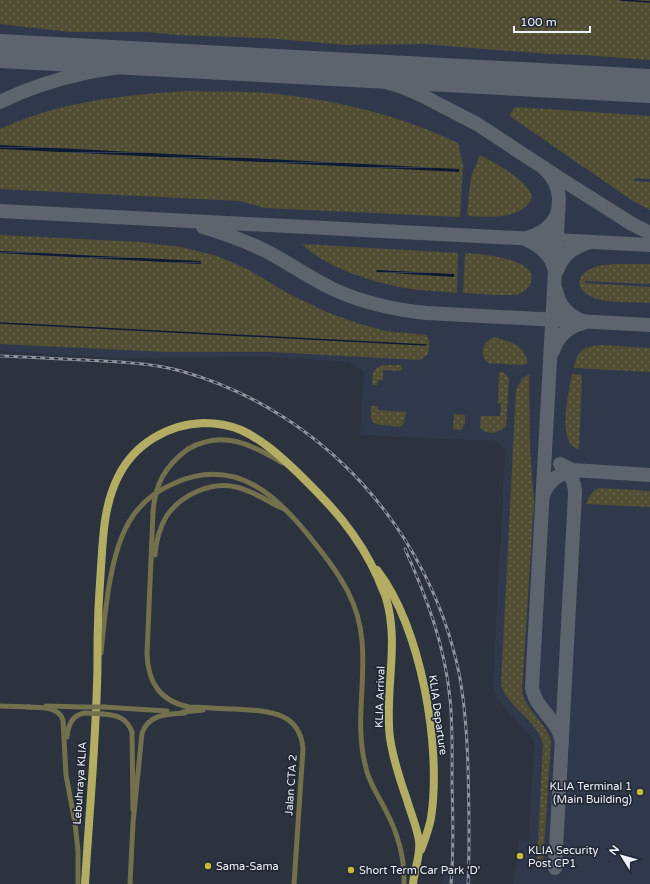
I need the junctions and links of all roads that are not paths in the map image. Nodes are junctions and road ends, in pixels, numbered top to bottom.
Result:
1 (293, 469) junction
2 (287, 510) junction
3 (369, 559) junction
4 (151, 579) junction
5 (97, 684) junction
6 (0, 706) edge
7 (28, 707) junction
8 (214, 708) junction
9 (185, 712) junction
10 (65, 750) junction
11 (133, 823) junction
12 (78, 884) edge
13 (85, 884) edge
14 (130, 884) edge
15 (294, 884) edge
16 (404, 884) edge
17 (413, 884) edge
18 (416, 884) edge

1 - 3 main road, Lebuhraya KLIA
1 - 4 street, bridge
1 - 5 main road, Lebuhraya KLIA
2 - 4 street
2 - 5 street
2 - 16 street
3 - 17 main road, KLIA Arrival
3 - 18 main road, KLIA Departure
4 - 8 street
5 - 13 main road, Lebuhraya KLIA
6 - 7 street
7 - 9 street, bridge
7 - 10 street
8 - 9 street
8 - 15 street, Jalan CTA 2
9 - 11 street
10 - 11 street, bridge
10 - 12 street
11 - 14 street

